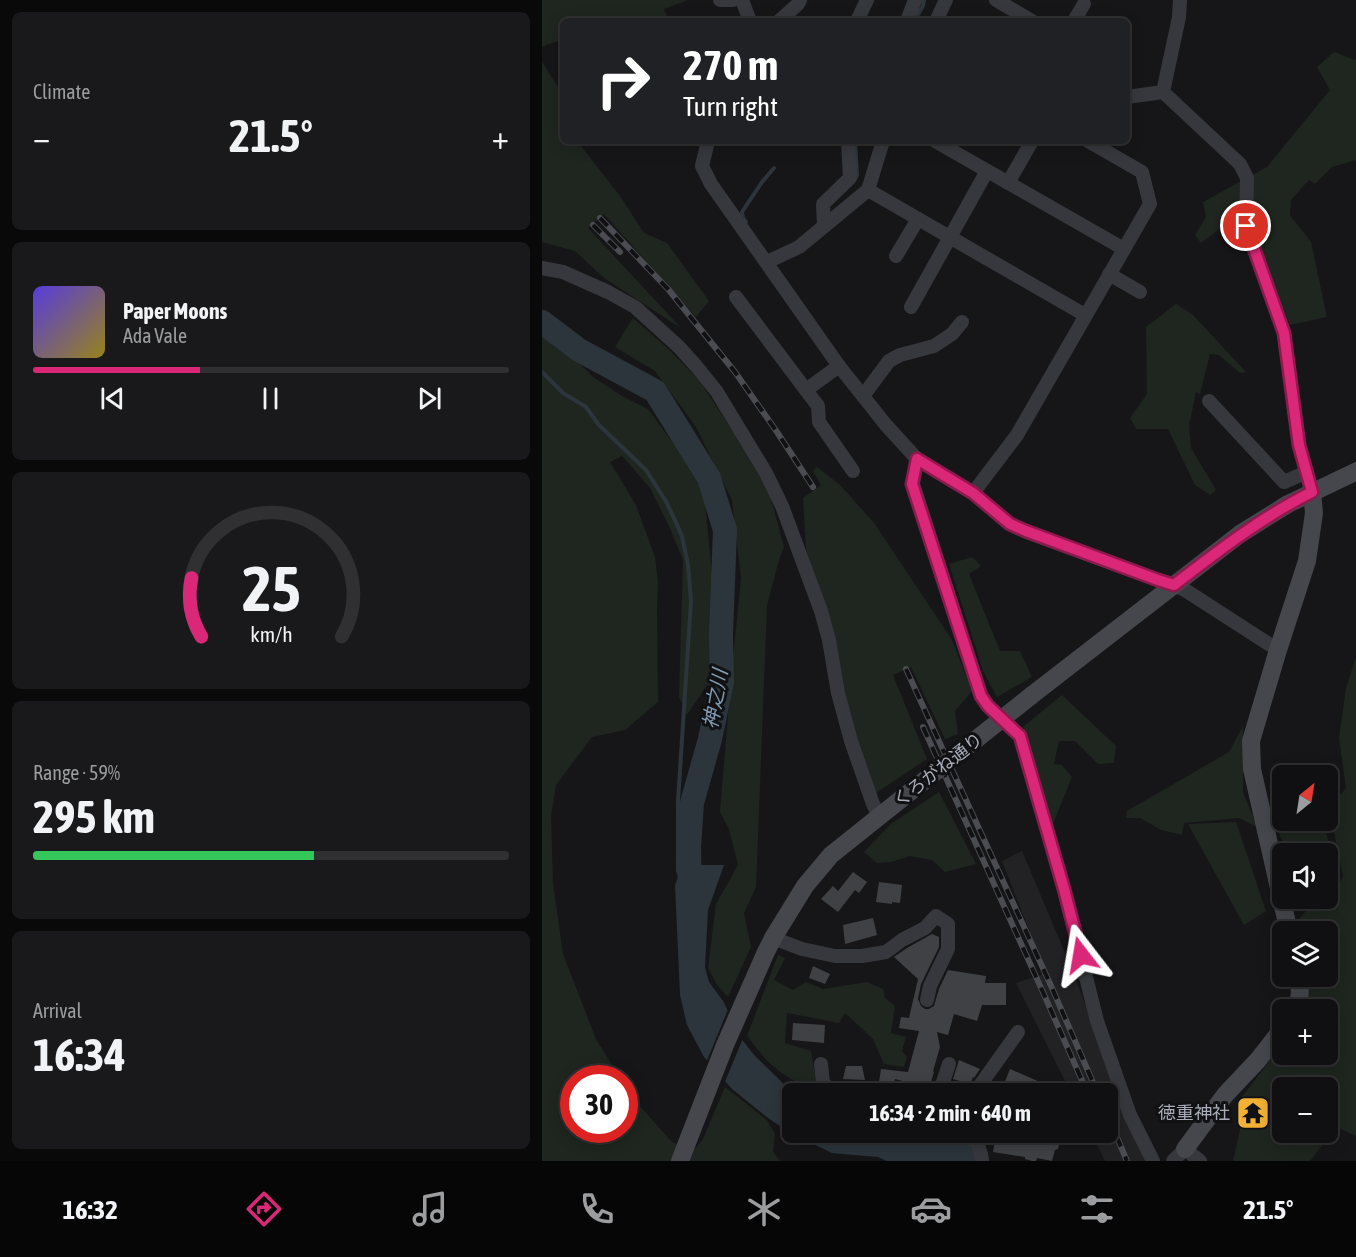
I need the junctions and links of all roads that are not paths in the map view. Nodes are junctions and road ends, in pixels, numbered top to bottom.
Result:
1 (720, 0) edge
2 (733, 0) edge
3 (742, 0) edge
4 (800, 0) edge
5 (867, 0) edge
6 (916, 0) edge
7 (946, 0) edge
8 (996, 0) edge
9 (1180, 0) edge
10 (1084, 4) dead end
11 (749, 18) edge
12 (782, 18) edge
13 (858, 18) edge
14 (908, 18) edge
15 (937, 18) edge
16 (1027, 18) edge
17 (1076, 18) edge
18 (1163, 93) junction
19 (1130, 97) edge
20 (707, 144) edge
21 (848, 144) edge
22 (882, 144) edge
23 (940, 144) edge
24 (1030, 144) edge
25 (1093, 144) edge
26 (987, 171) junction
27 (1008, 183) junction
28 (868, 190) junction
29 (918, 219) junction
30 (824, 225) junction
31 (950, 237) junction
32 (1124, 249) junction
33 (896, 256) dead end
34 (767, 262) junction
35 (542, 268) edge
36 (1109, 274) junction
37 (1140, 292) dead end
38 (736, 297) dead end
39 (911, 307) dead end
40 (1085, 315) junction
41 (962, 322) dead end
42 (839, 366) junction
43 (806, 390) junction
44 (863, 396) junction
45 (1209, 401) dead end
46 (917, 459) junction
47 (853, 471) dead end
48 (1356, 471) edge
49 (1307, 472) junction
50 (1312, 492) junction
51 (973, 493) junction
52 (1174, 585) junction
53 (1278, 650) junction
54 (880, 816) junction
55 (1287, 921) edge
56 (773, 938) junction
57 (927, 1000) dead end
58 (1018, 1032) dead end
59 (1272, 1042) edge
60 (821, 1064) dead end
61 (948, 1064) dead end
62 (823, 1083) edge
63 (942, 1083) edge
64 (982, 1083) edge
65 (978, 1143) edge
66 (1179, 1155) edge
67 (680, 1161) edge
68 (982, 1161) edge
69 (1153, 1161) edge
70 (1199, 1161) edge

1 - 2 street
3 - 11 street
4 - 12 street
5 - 13 street
6 - 14 street
7 - 15 street
8 - 16 street
9 - 18 street
10 - 17 street
18 - 19 street
18 - 49 street
20 - 34 street
21 - 30 street
22 - 28 street
23 - 26 street
24 - 27 street
25 - 32 street
26 - 27 street
26 - 31 street
27 - 32 street
28 - 29 street
28 - 30 street
29 - 31 street
29 - 33 street
30 - 34 street
31 - 39 street
31 - 40 street
32 - 36 street
34 - 42 street
35 - 54 street
36 - 37 street
36 - 40 street
38 - 43 street
40 - 51 street
41 - 44 street
42 - 43 street
42 - 44 street
43 - 47 street
44 - 46 street
45 - 49 street
46 - 51 street
46 - 69 street
48 - 50 street, くろがね通り
49 - 50 street
50 - 52 street, くろがね通り
50 - 53 street
51 - 52 street
52 - 53 street
52 - 54 street, くろがね通り, bridge
53 - 55 street
54 - 56 street, くろがね通り
56 - 57 street
56 - 67 street, くろがね通り
58 - 64 street
59 - 66 street
60 - 62 street
61 - 63 street
65 - 68 street
66 - 70 street

